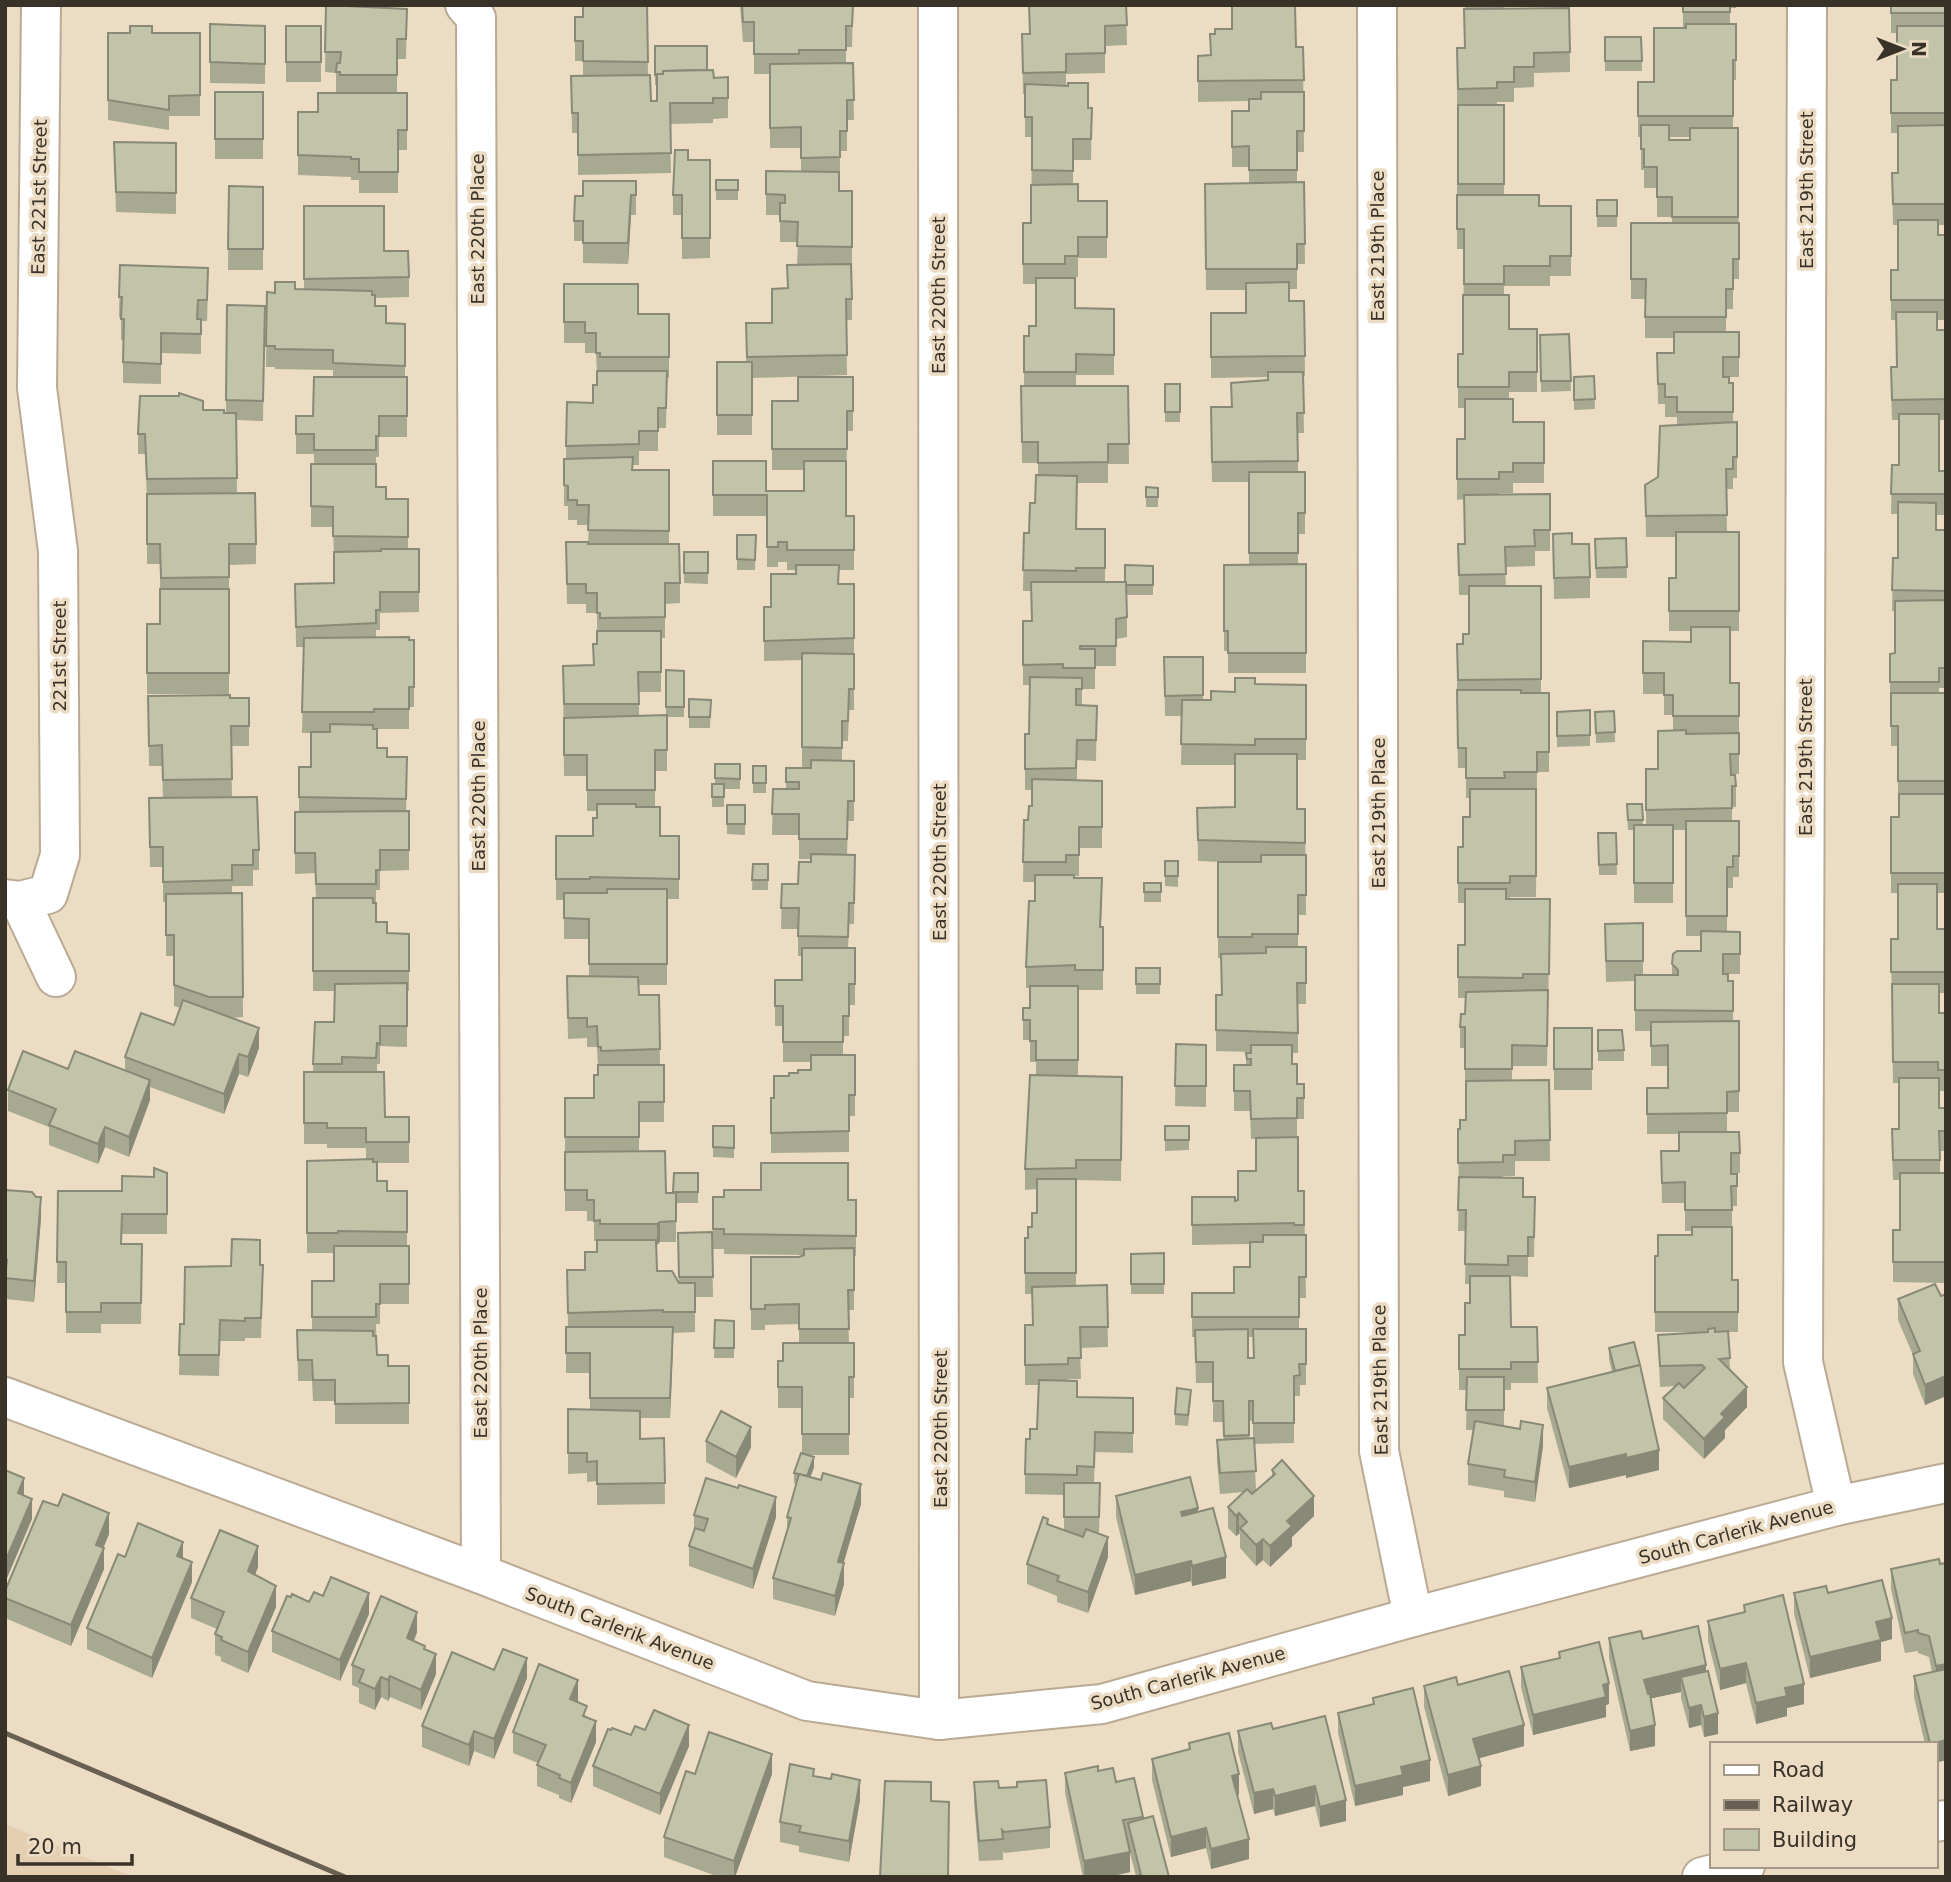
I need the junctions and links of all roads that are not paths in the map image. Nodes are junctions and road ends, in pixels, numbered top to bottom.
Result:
1 (41, 5) edge
2 (938, 5) edge
3 (1377, 5) edge
4 (1807, 5) edge
5 (471, 12) edge
6 (37, 388) joint
7 (13, 900) edge
8 (56, 977) dead end
9 (5, 1397) edge
10 (1946, 1483) edge
11 (1836, 1506) junction
12 (481, 1574) junction
13 (1413, 1617) junction
14 (939, 1720) junction
15 (1737, 1868) edge
16 (1702, 1877) edge

1 - 6 street, East 221st Street
2 - 14 street, East 220th Street
3 - 13 street, East 219th Place
4 - 11 street, East 219th Street
5 - 12 street, East 220th Place
6 - 7 street, 221st Street
7 - 8 street
9 - 12 street, South Carlerik Avenue
10 - 11 street, South Carlerik Avenue
11 - 13 street, South Carlerik Avenue
12 - 14 street, South Carlerik Avenue
13 - 14 street, South Carlerik Avenue
15 - 16 street

